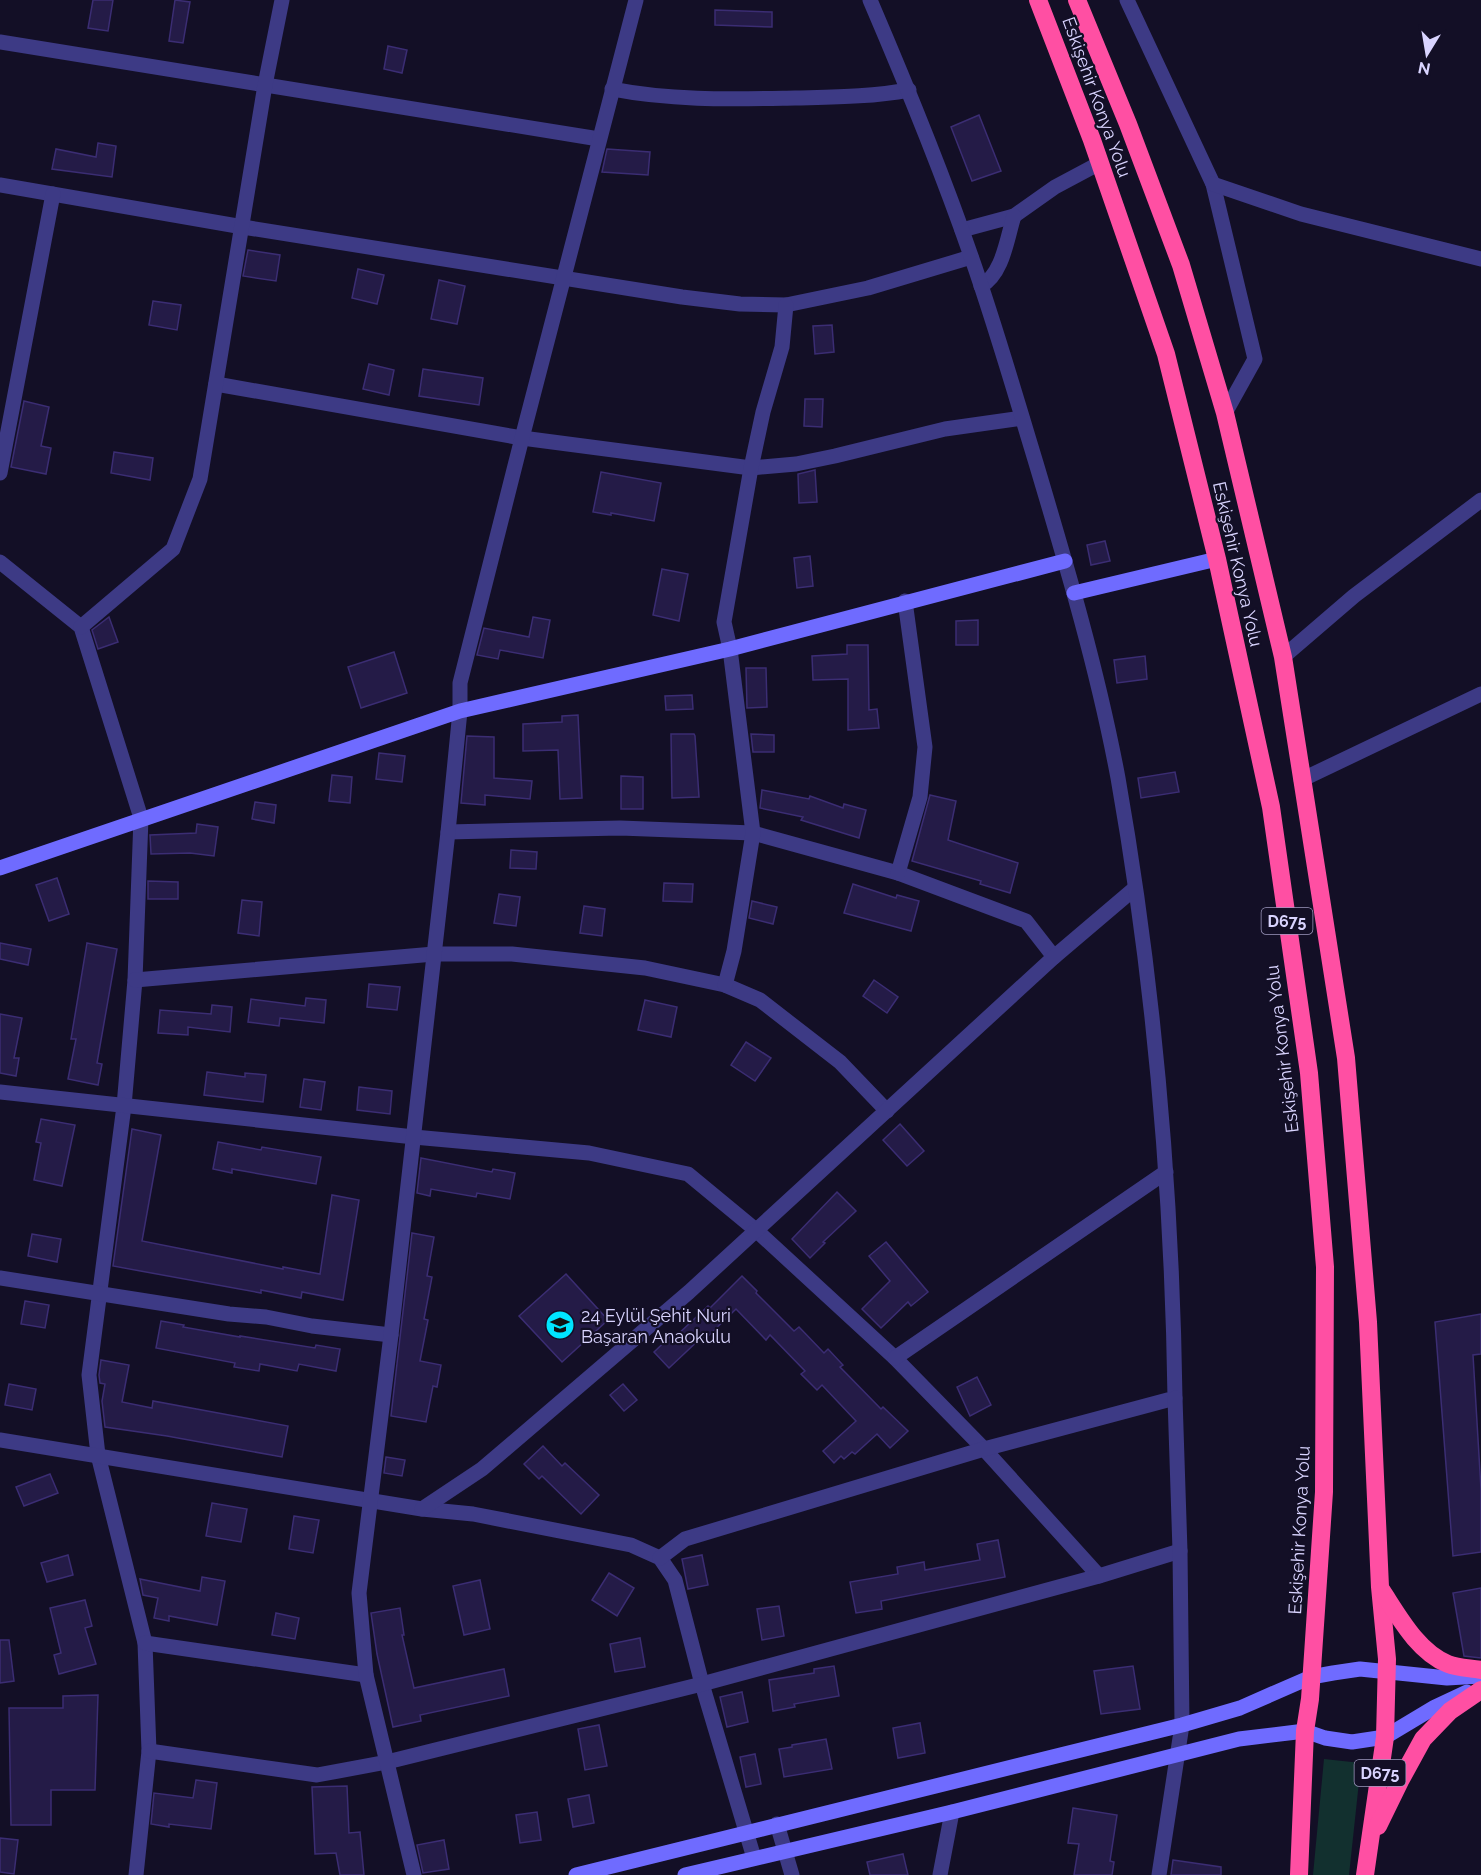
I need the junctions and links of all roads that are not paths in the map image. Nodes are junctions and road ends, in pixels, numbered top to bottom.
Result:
1 (282, 0) edge
2 (636, 0) edge
3 (870, 0) edge
4 (1038, 0) edge
5 (1077, 0) edge
6 (1126, 0) edge
7 (0, 42) edge
8 (265, 85) junction
9 (612, 89) junction
10 (909, 90) junction
11 (599, 139) junction
12 (1100, 163) junction
13 (1213, 184) junction
14 (0, 185) edge
15 (53, 194) junction
16 (1014, 216) junction
17 (243, 227) junction
18 (962, 230) junction
19 (971, 257) junction
20 (1481, 260) edge
21 (564, 278) junction
22 (981, 286) junction
23 (786, 305) junction
24 (216, 384) junction
25 (1225, 413) junction
26 (1022, 418) junction
27 (522, 438) junction
28 (751, 468) junction
29 (0, 473) edge
30 (1481, 500) edge
31 (1217, 559) junction
32 (1065, 561) junction
33 (0, 562) edge
34 (1074, 593) junction
35 (905, 601) junction
36 (81, 627) junction
37 (730, 649) junction
38 (1283, 657) junction
39 (1481, 693) edge
40 (460, 711) junction
41 (1301, 780) junction
42 (141, 818) junction
43 (448, 832) junction
44 (753, 833) junction
45 (0, 868) edge
46 (898, 873) junction
47 (1134, 889) junction
48 (434, 954) junction
49 (1054, 957) junction
50 (135, 980) junction
51 (724, 985) junction
52 (0, 1092) edge
53 (124, 1106) junction
54 (887, 1111) junction
55 (414, 1137) junction
56 (1166, 1172) junction
57 (757, 1231) junction
58 (0, 1278) edge
59 (98, 1294) junction
60 (391, 1335) junction
61 (895, 1358) junction
62 (1174, 1398) junction
63 (0, 1440) edge
64 (984, 1449) junction
65 (98, 1455) junction
66 (371, 1500) junction
67 (422, 1509) junction
68 (1180, 1551) junction
69 (660, 1558) junction
70 (1099, 1576) junction
71 (1380, 1587) junction
72 (145, 1643) junction
73 (1481, 1670) edge
74 (1386, 1671) junction
75 (366, 1674) junction
76 (1481, 1676) edge
77 (1311, 1677) junction
78 (702, 1684) junction
79 (1481, 1685) edge
80 (1481, 1690) edge
81 (1182, 1725) junction
82 (1305, 1731) junction
83 (1385, 1737) junction
84 (149, 1751) junction
85 (1177, 1753) junction
86 (387, 1762) junction
87 (952, 1812) junction
88 (777, 1824) junction
89 (747, 1832) junction
90 (1370, 1844) junction
91 (785, 1851) junction
92 (754, 1858) junction
93 (136, 1875) edge
94 (414, 1875) edge
95 (576, 1875) edge
96 (685, 1875) edge
97 (792, 1875) edge
98 (940, 1875) edge
99 (1159, 1875) edge
100 (1299, 1875) edge
101 (1365, 1875) edge

1 - 8 street
2 - 9 street
3 - 10 street
4 - 12 highway, Eskişehir Konya Yolu / D675
5 - 25 highway, D675
6 - 13 street
7 - 8 street
8 - 11 street
8 - 17 street
9 - 10 street
9 - 11 street
10 - 18 street
11 - 21 street
12 - 16 street
12 - 31 highway, Eskişehir Konya Yolu / D675
13 - 20 street
13 - 25 street
14 - 15 street
15 - 17 street
15 - 29 street
16 - 18 street
16 - 22 street
17 - 21 street
17 - 24 street
18 - 19 street
19 - 22 street
19 - 23 street
21 - 23 street
21 - 27 street
22 - 26 street
23 - 28 street
24 - 27 street
24 - 36 street
25 - 38 highway, D675
26 - 28 street
26 - 32 street
27 - 28 street
27 - 40 street
28 - 37 street
30 - 38 street
31 - 34 main road
31 - 77 highway, Eskişehir Konya Yolu / D675
32 - 34 street
32 - 35 main road
33 - 36 street
34 - 47 street
35 - 37 main road
35 - 46 street
36 - 42 street
37 - 40 main road
37 - 44 street
38 - 41 highway, D675
39 - 41 street
40 - 42 main road
40 - 43 street
41 - 71 highway, D675
42 - 45 main road
42 - 50 street
43 - 44 street
43 - 48 street
44 - 46 street
44 - 51 street
46 - 49 street
47 - 49 street
47 - 56 street
48 - 50 street
48 - 51 street
48 - 55 street
49 - 54 street
50 - 53 street
51 - 54 street
52 - 53 street
53 - 55 street
53 - 59 street
54 - 57 street
55 - 57 street
55 - 60 street
56 - 61 street
56 - 62 street
57 - 61 street
57 - 67 street
58 - 59 street
59 - 60 street
59 - 65 street
60 - 66 street
61 - 64 street
62 - 64 street
62 - 68 street
63 - 65 street
64 - 69 street
64 - 70 street
65 - 66 street
65 - 72 street
66 - 67 street
66 - 75 street
67 - 69 street
68 - 70 street
68 - 81 street
69 - 78 street
70 - 78 street
71 - 73 highway
71 - 74 highway, D675
72 - 75 street
72 - 84 street
74 - 76 main road
74 - 77 main road
74 - 83 highway, D675
75 - 86 street
77 - 81 main road
77 - 82 highway, Eskişehir Konya Yolu / D675
78 - 86 street
78 - 89 street
79 - 83 main road
80 - 90 highway
81 - 85 street
81 - 88 main road
82 - 83 main road
82 - 85 main road
82 - 100 highway, Eskişehir Konya Yolu / D675
83 - 90 highway, D675
84 - 86 street
84 - 93 street
85 - 87 main road
85 - 99 street
86 - 94 street
87 - 91 main road
87 - 98 street
88 - 89 main road
88 - 91 street
89 - 92 street
89 - 95 main road
90 - 101 highway, D675
91 - 92 main road
91 - 97 street
92 - 96 main road

